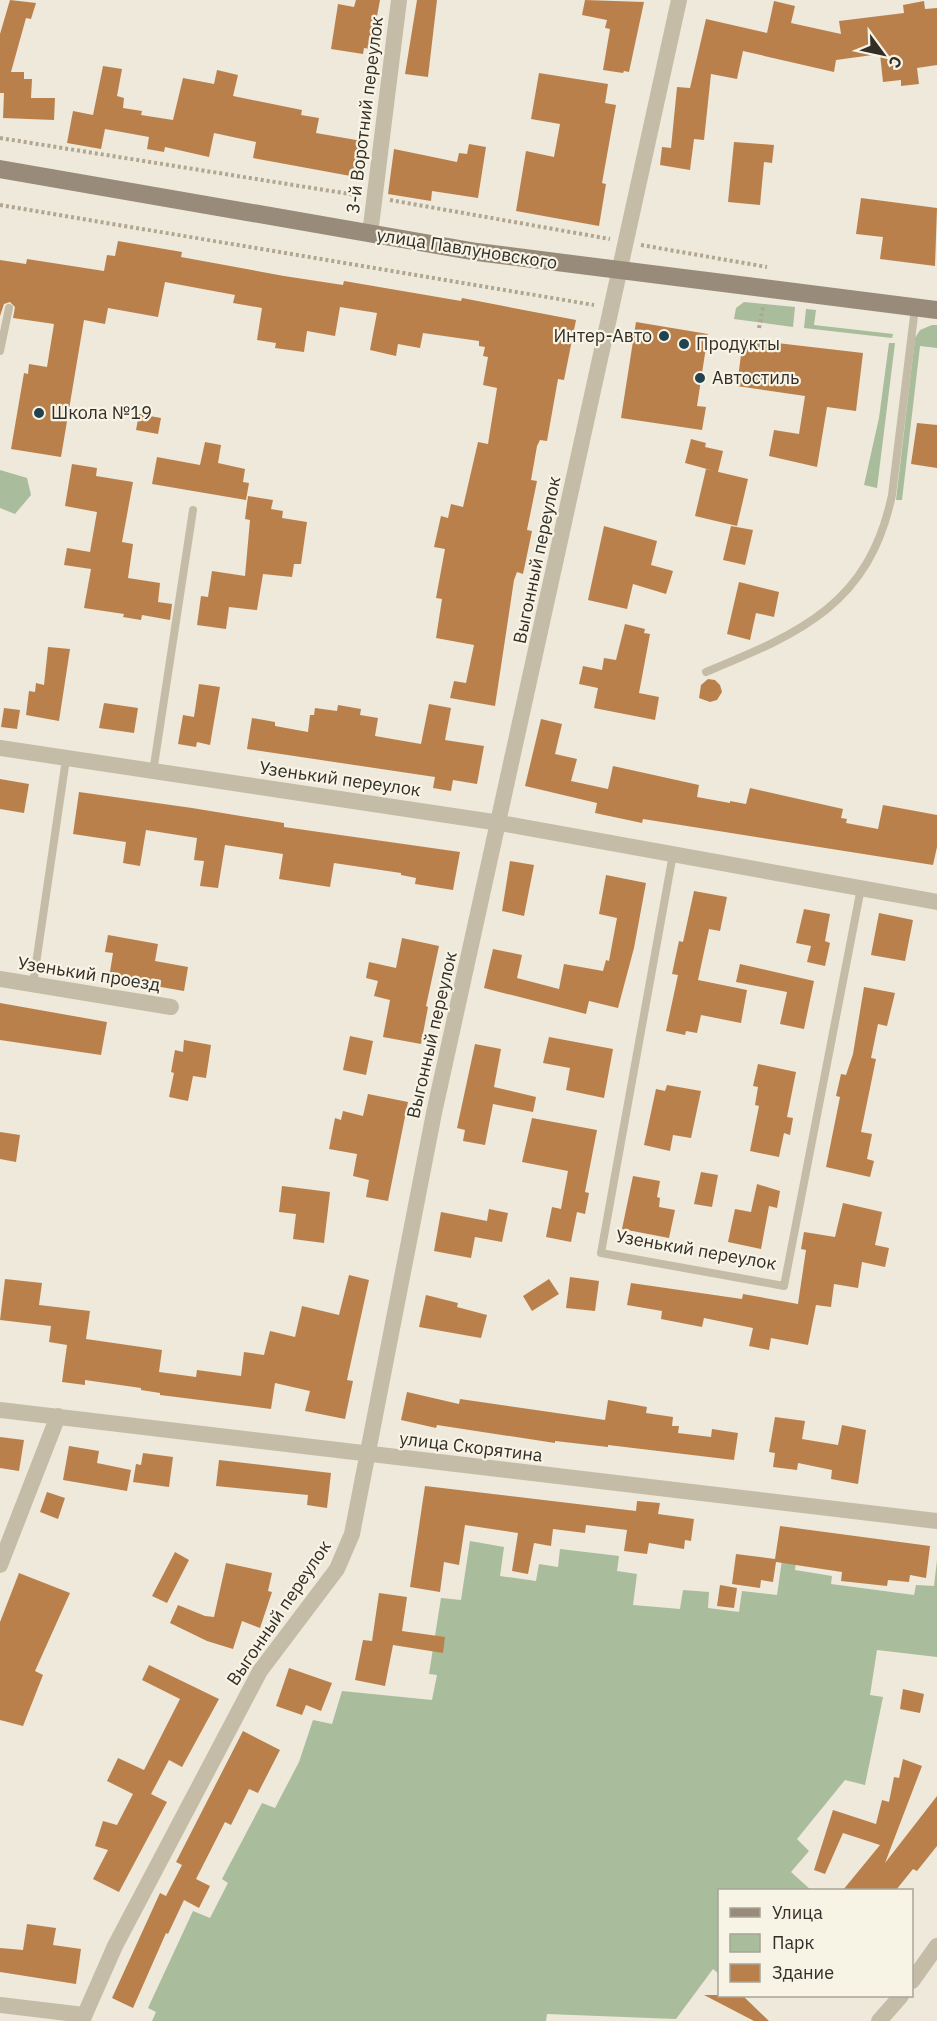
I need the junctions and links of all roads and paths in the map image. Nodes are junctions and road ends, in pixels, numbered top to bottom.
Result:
1 (399, 0) edge
2 (679, 0) edge
3 (0, 138) edge
4 (0, 170) edge
5 (374, 198) junction
6 (0, 205) edge
7 (370, 234) junction
8 (625, 242) junction
9 (771, 268) dead end
10 (620, 271) junction
11 (9, 308) dead end
12 (611, 308) junction
13 (915, 308) junction
14 (937, 310) edge
15 (0, 351) edge
16 (193, 510) dead end
17 (706, 672) dead end
18 (0, 748) edge
19 (66, 759) junction
20 (153, 772) junction
21 (500, 823) junction
22 (673, 854) junction
23 (861, 888) junction
24 (937, 902) edge
25 (0, 979) edge
26 (33, 984) junction
27 (171, 1007) dead end
28 (0, 1410) edge
29 (58, 1416) junction
30 (368, 1454) junction
31 (937, 1521) edge
32 (0, 1565) edge
33 (937, 1946) edge
34 (913, 1980) edge
35 (899, 1997) edge
36 (0, 2005) edge
37 (83, 2018) edge
38 (879, 2021) edge

1 - 5 street, 3-й Воротний переулок
2 - 8 street, Выгонный переулок
3 - 5 path
4 - 7 street, улица Павлуновского
5 - 7 street, 3-й Воротний переулок
5 - 8 path
6 - 12 path
7 - 10 street, улица Павлуновского
8 - 9 path
8 - 10 street, Выгонный переулок
10 - 12 street, Выгонный переулок
10 - 13 street, улица Павлуновского
11 - 15 lane
12 - 21 street, Выгонный переулок
13 - 14 street, улица Павлуновского
13 - 17 lane
16 - 20 lane
18 - 19 street, Узенький переулок
19 - 20 street, Узенький переулок
19 - 26 lane
20 - 21 street, Узенький переулок
21 - 22 street, Узенький переулок
21 - 30 street, Выгонный переулок
22 - 23 street, Узенький переулок
22 - 23 lane, Узенький переулок
23 - 24 street, Узенький переулок
25 - 26 street, Узенький проезд
26 - 27 street, Узенький проезд
28 - 29 street, улица Скорятина
29 - 30 street, улица Скорятина
29 - 32 street
30 - 31 street, улица Скорятина
30 - 37 street, Выгонный переулок
33 - 34 street
35 - 38 street
36 - 37 street

